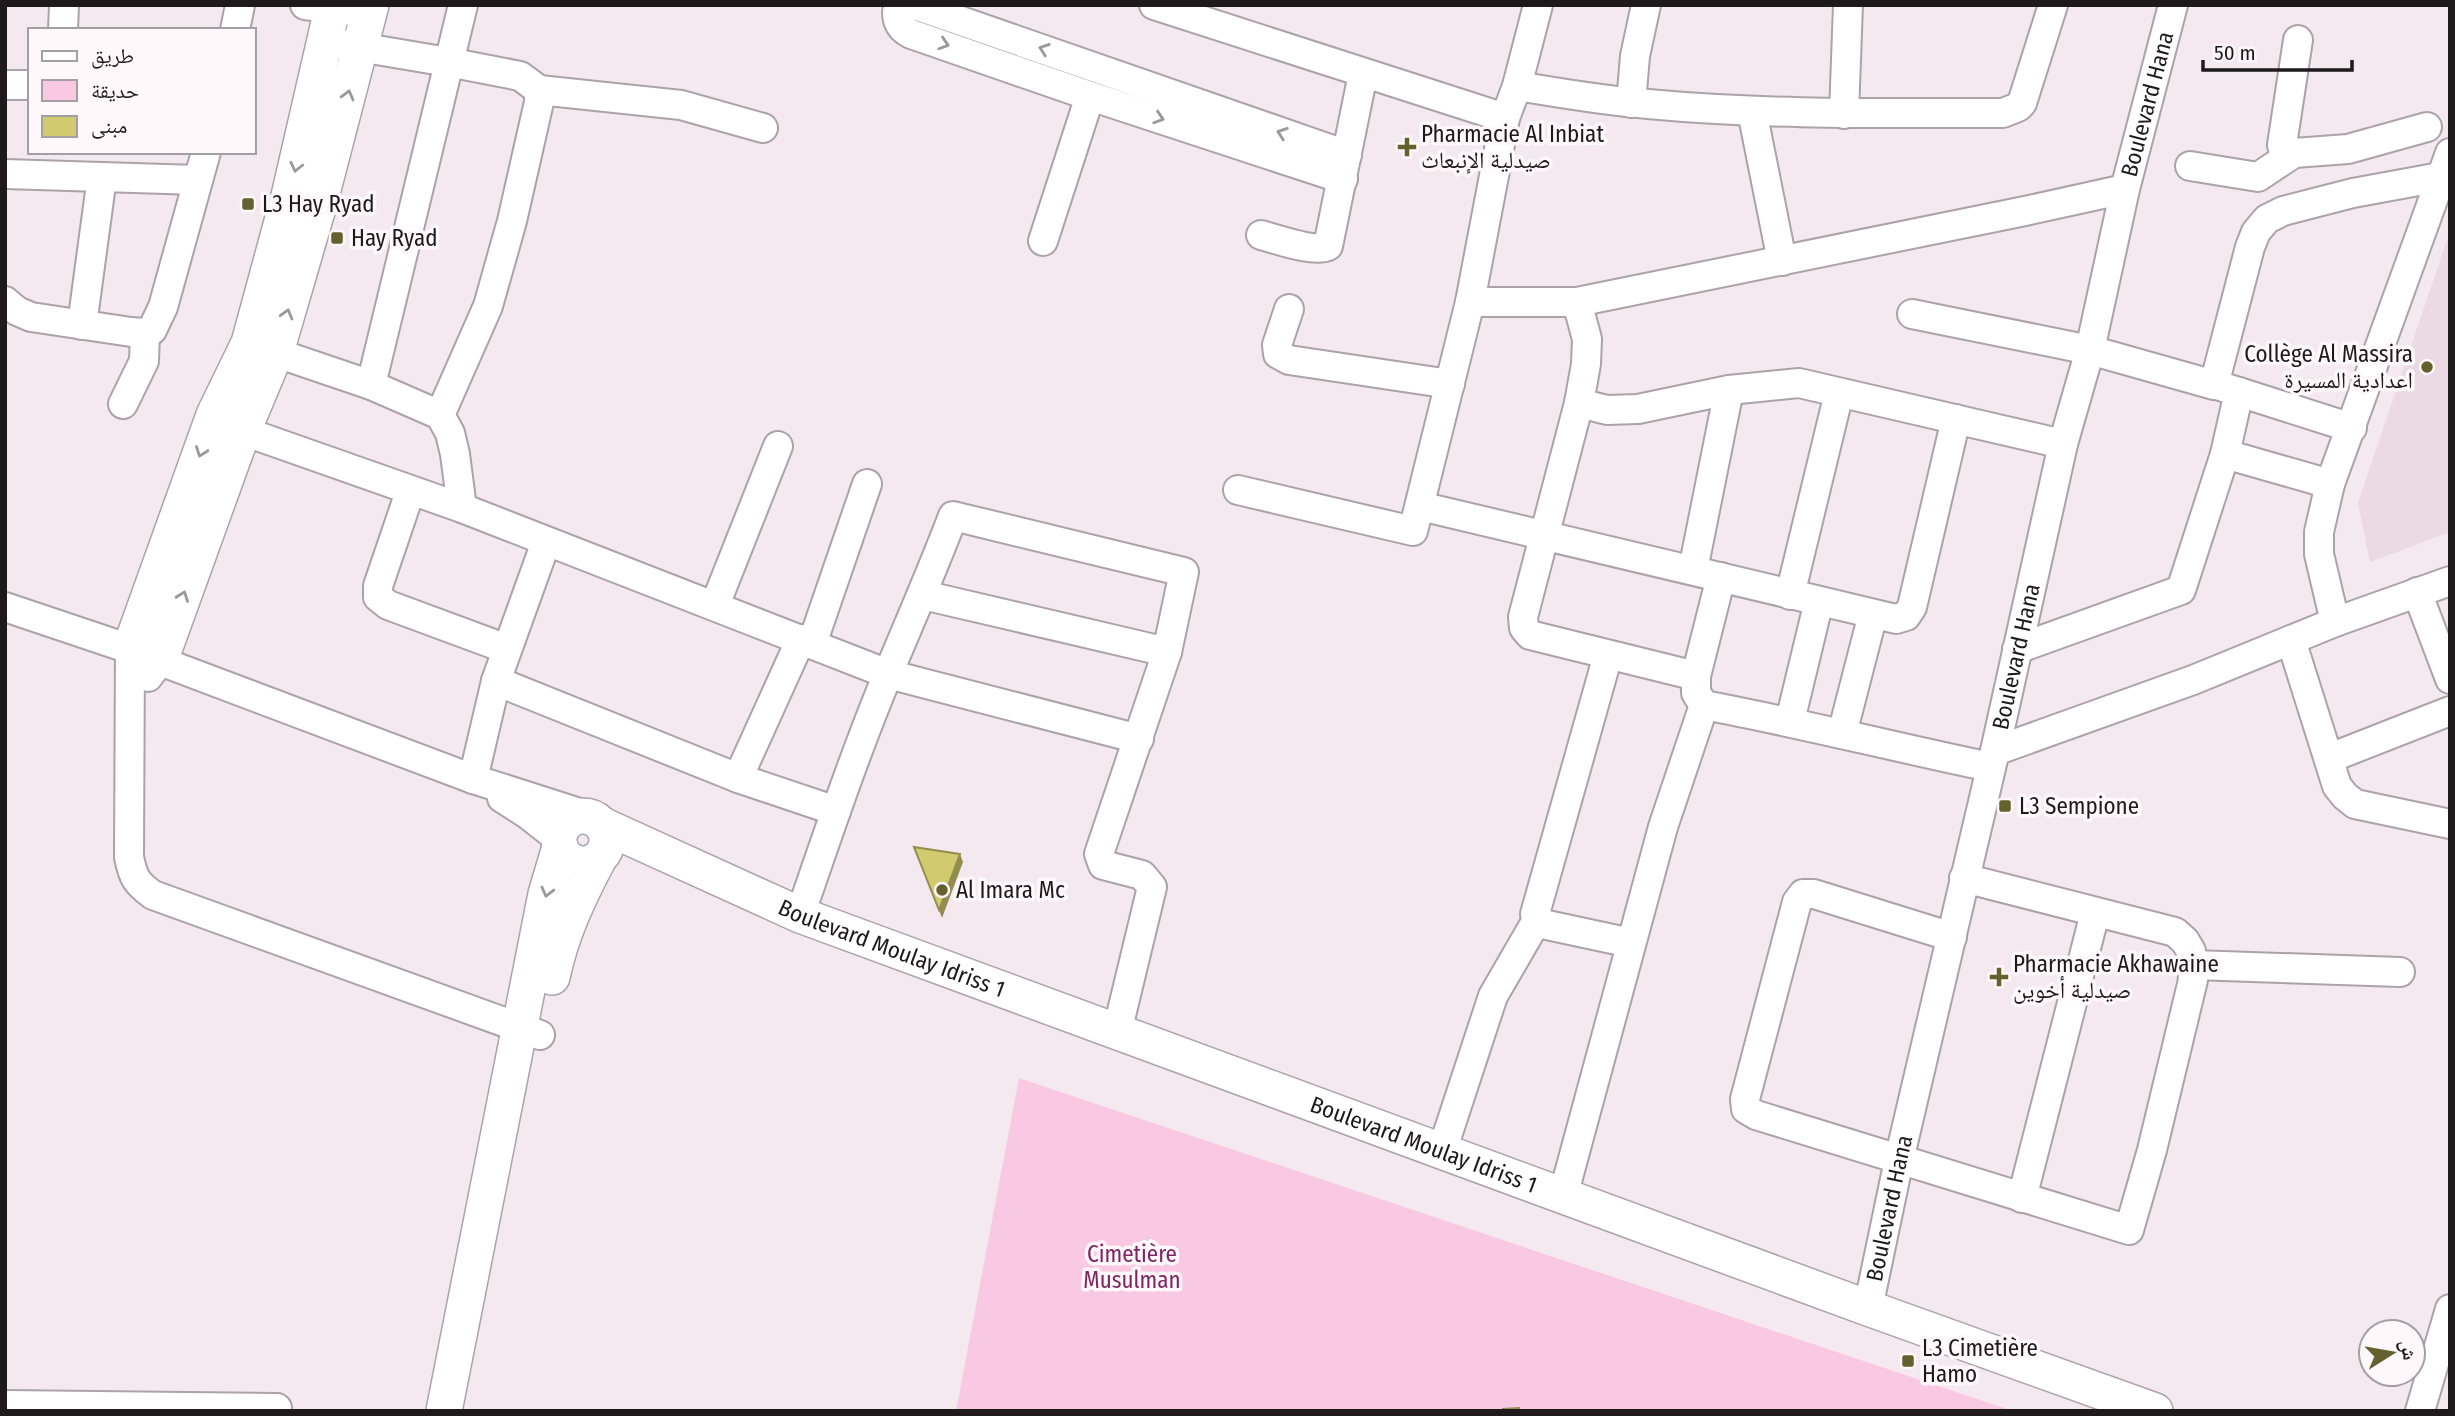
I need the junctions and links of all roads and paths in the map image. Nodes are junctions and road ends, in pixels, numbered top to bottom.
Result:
1 (64, 5) edge
2 (240, 5) edge
3 (463, 5) edge
4 (902, 5) edge
5 (915, 5) edge
6 (1538, 5) edge
7 (1646, 5) edge
8 (1848, 5) edge
9 (2053, 5) edge
10 (2173, 5) edge
11 (1172, 8) edge
12 (370, 9) edge
13 (324, 15) edge
14 (63, 28) edge
15 (235, 28) edge
16 (2298, 40) dead end
17 (361, 48) junction
18 (1007, 51) junction
19 (448, 62) junction
20 (1086, 64) junction
21 (1363, 74) junction
22 (5, 85) edge
23 (28, 85) edge
24 (1517, 86) junction
25 (539, 90) junction
26 (1082, 93) junction
27 (1631, 103) junction
28 (1752, 111) junction
29 (1844, 114) junction
30 (1199, 118) junction
31 (1505, 118) junction
32 (2427, 127) dead end
33 (763, 128) dead end
34 (2348, 149) junction
35 (2294, 153) junction
36 (205, 154) edge
37 (2445, 165) edge
38 (2190, 166) dead end
39 (1345, 167) junction
40 (5, 174) edge
41 (102, 177) junction
42 (2258, 177) junction
43 (198, 180) junction
44 (2126, 189) junction
45 (2353, 193) junction
46 (2267, 219) junction
47 (1261, 235) dead end
48 (1043, 242) dead end
49 (1782, 261) junction
50 (5, 301) edge
51 (1470, 302) junction
52 (1577, 302) junction
53 (1289, 310) dead end
54 (1912, 314) dead end
55 (82, 325) junction
56 (145, 333) junction
57 (262, 348) junction
58 (2090, 350) junction
59 (1450, 384) junction
60 (371, 385) junction
61 (2226, 388) junction
62 (1729, 390) junction
63 (1839, 393) junction
64 (1579, 403) junction
65 (124, 404) dead end
66 (440, 415) junction
67 (1956, 419) junction
68 (229, 423) junction
69 (2351, 428) junction
70 (2063, 444) junction
71 (778, 446) dead end
72 (2225, 454) junction
73 (867, 484) dead end
74 (2330, 484) junction
75 (1238, 490) dead end
76 (410, 492) junction
77 (1420, 506) junction
78 (462, 508) junction
79 (1544, 535) junction
80 (546, 542) junction
81 (1693, 570) junction
82 (1721, 577) junction
83 (2450, 581) edge
84 (2417, 592) junction
85 (923, 595) junction
86 (1790, 595) junction
87 (1819, 601) junction
88 (715, 605) junction
89 (5, 607) edge
90 (1873, 614) junction
91 (2335, 622) junction
92 (2291, 640) junction
93 (806, 641) junction
94 (507, 649) junction
95 (2017, 649) junction
96 (1167, 652) junction
97 (145, 655) junction
98 (1608, 655) junction
99 (888, 674) junction
100 (1696, 676) junction
101 (2450, 679) edge
102 (496, 681) junction
103 (1704, 705) junction
104 (2450, 710) edge
105 (1790, 721) junction
106 (1842, 734) junction
107 (1139, 739) junction
108 (2330, 758) junction
109 (1992, 759) junction
110 (738, 778) junction
111 (473, 779) junction
112 (836, 811) junction
113 (2450, 824) edge
114 (598, 839) junction
115 (559, 843) junction
116 (1964, 878) junction
117 (2095, 913) junction
118 (800, 915) junction
119 (1536, 920) junction
120 (1952, 937) junction
121 (1631, 943) junction
122 (2193, 965) junction
123 (2400, 972) dead end
124 (529, 1032) junction
125 (1117, 1032) junction
126 (1442, 1151) junction
127 (1899, 1160) junction
128 (1563, 1196) junction
129 (2022, 1198) junction
130 (1868, 1308) junction
131 (2450, 1309) edge
132 (5, 1405) edge
133 (277, 1411) edge
134 (444, 1411) edge
135 (463, 1411) edge
136 (2155, 1411) edge
137 (2420, 1411) edge

1 - 14 street
2 - 15 street
3 - 19 street
4 -> 18 street
5 - 18 street
6 - 24 street
7 - 27 street
8 - 29 street
9 - 29 street
10 - 44 street, Boulevard Hana
11 - 21 street
12 - 13 street
12 - 17 main road
13 - 17 street
13 -> 57 main road
16 - 35 street
17 - 19 street
57 -> 17 main road
20 -> 18 street
18 - 26 street
19 - 25 street
19 - 60 street
20 - 26 street
20 - 30 street
21 - 31 street
21 - 39 street
22 - 23 street
24 - 27 street
24 - 31 street
25 - 33 street
25 - 66 street
26 -> 30 street
26 - 48 street
27 - 28 street
28 - 29 street
28 - 49 street
30 - 39 street
31 - 51 street
32 - 34 street
34 - 35 street
34 - 45 street
35 - 42 street
36 - 43 street
37 - 45 street
37 - 69 street
38 - 42 street
39 - 47 street
40 - 41 street
41 - 43 street
41 - 55 street
42 - 46 street
43 - 56 street
44 - 49 street
44 - 58 street, Boulevard Hana
45 - 46 street
46 - 61 street
49 - 52 street
50 - 55 street
51 - 52 street
51 - 59 street
52 - 64 street
53 - 59 street
54 - 58 street
55 - 56 street
56 - 65 street
57 - 60 street
57 - 68 main road
58 - 61 street
58 - 70 street, Boulevard Hana
59 - 77 street
60 - 66 street
61 - 69 street
61 - 72 street
62 - 63 street
62 - 64 street
62 - 81 street
63 - 67 street
63 - 86 street
64 - 79 street
66 - 78 street
67 - 70 street
67 - 90 street
68 - 76 street
68 - 97 main road
69 - 74 street
70 - 95 street, Boulevard Hana
71 - 88 street
72 - 74 street
72 - 95 street
73 - 93 street
74 - 91 street
75 - 77 street
76 - 78 street
76 - 94 street
77 - 79 street
78 - 80 street
79 - 81 street
79 - 98 street
80 - 88 street
80 - 94 street
81 - 82 street
82 - 86 street
82 - 100 street
83 - 84 street
84 - 91 street
84 - 101 street
85 - 96 street
85 - 96 street
85 - 99 street
86 - 87 street
87 - 90 street
87 - 105 street
88 - 93 street
89 - 97 street
90 - 106 street
91 - 92 street
92 - 108 street
92 - 109 street
93 - 99 street
93 - 110 street
94 - 102 street
95 - 109 street, Boulevard Hana
96 - 107 street
97 - 111 street
97 - 124 street
98 - 100 street
98 - 119 street
99 - 107 street
99 - 112 street
100 - 103 street
102 - 110 street
102 - 111 street
103 - 105 street
103 - 121 street
104 - 108 street
105 - 106 street
106 - 109 street
107 - 125 street
108 - 113 street
109 - 116 street, Boulevard Hana
110 - 112 street
111 - 114 street
111 - 115 street
112 - 118 street
114 - 115 main road, Boulevard Moulay Idriss 1
114 - 118 main road, Boulevard Moulay Idriss 1
114 - 124 main road
115 -> 124 main road
116 - 117 street
116 - 120 street, Boulevard Hana
117 - 122 street
117 - 129 street
118 - 125 main road, Boulevard Moulay Idriss 1
119 - 121 street
119 - 126 street
120 - 127 street, Boulevard Hana
120 - 127 street
121 - 128 street
122 - 123 street
122 - 129 street
124 - 134 main road
124 - 135 main road
125 - 126 main road, Boulevard Moulay Idriss 1
126 - 128 main road, Boulevard Moulay Idriss 1
127 - 129 street
127 - 130 street, Boulevard Hana
128 - 130 main road, Boulevard Moulay Idriss 1
130 - 136 main road, Boulevard Moulay Idriss 1
131 - 137 street
132 - 133 street

